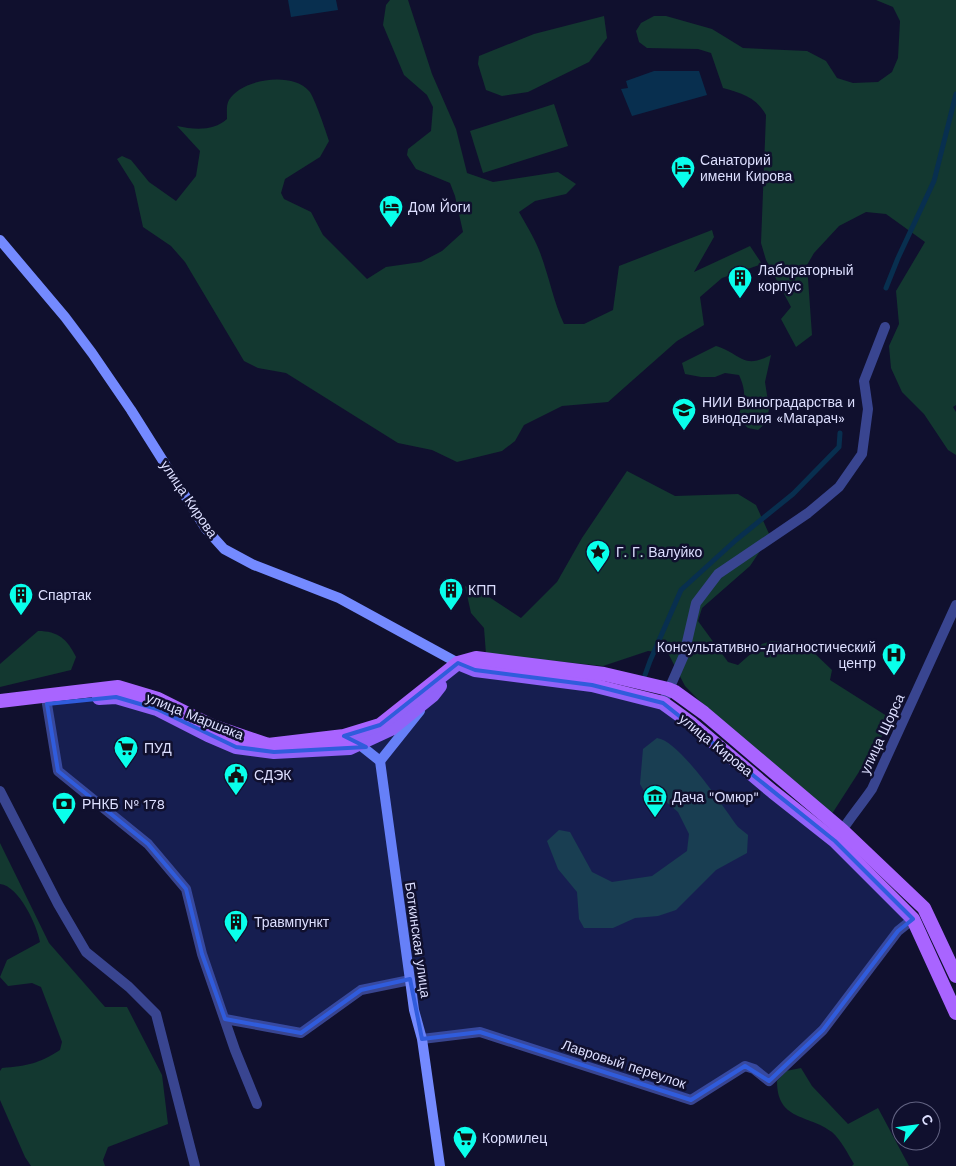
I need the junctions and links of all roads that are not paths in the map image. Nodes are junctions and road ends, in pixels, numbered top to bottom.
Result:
1 (0, 240) edge
2 (885, 327) dead end
3 (956, 605) edge
4 (458, 663) junction
5 (433, 695) junction
6 (665, 696) junction
7 (0, 701) edge
8 (47, 704) junction
9 (0, 711) edge
10 (344, 736) junction
11 (360, 744) junction
12 (380, 761) junction
13 (0, 792) edge
14 (838, 835) junction
15 (913, 919) junction
16 (956, 976) edge
17 (410, 980) junction
18 (956, 1013) edge
19 (224, 1019) junction
20 (422, 1039) junction
21 (257, 1104) dead end
22 (195, 1166) edge
23 (440, 1166) edge

1 - 4 main road, улица Кирова
2 - 6 street
3 - 14 street, улица Щорса
4 - 5 main road, улица Маршака
4 - 6 main road, улица Кирова
4 - 10 main road, улица Маршака
5 - 11 main road, улица Маршака
5 - 12 main road
6 - 14 main road, улица Кирова
7 - 10 main road, улица Маршака
8 - 9 main road, улица Маршака
8 - 11 main road, улица Маршака
8 - 19 street
10 - 11 main road
11 - 12 main road
12 - 17 main road, Боткинская улица
13 - 22 street
14 - 15 main road, улица Кирова
14 - 16 main road, улица Кирова
15 - 18 main road, улица Кирова
15 - 20 street, Лавровый переулок
17 - 19 street
17 - 20 main road, Боткинская улица
19 - 21 street
20 - 23 main road, Боткинская улица

